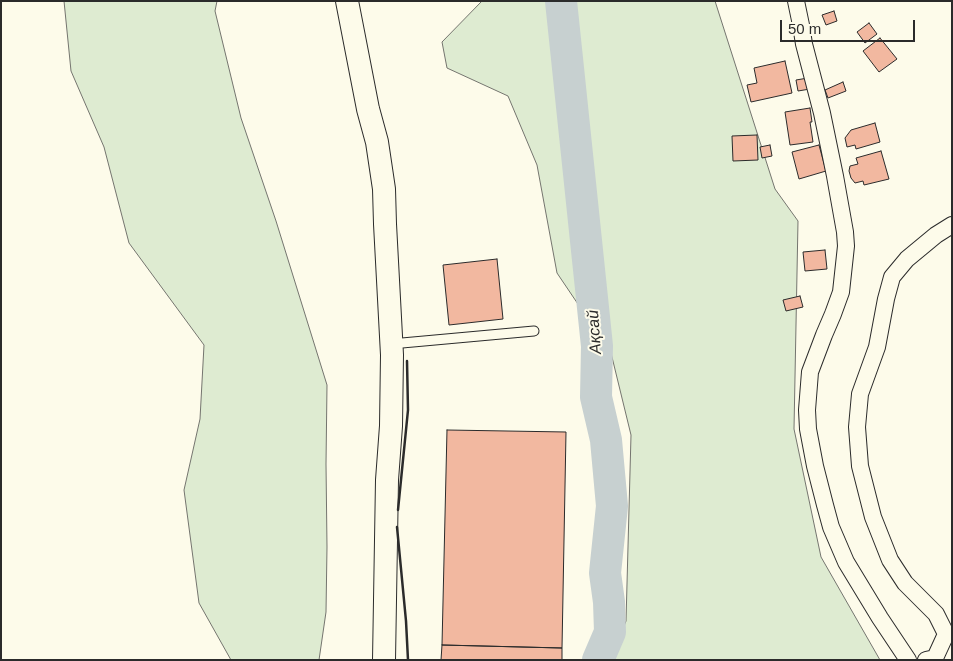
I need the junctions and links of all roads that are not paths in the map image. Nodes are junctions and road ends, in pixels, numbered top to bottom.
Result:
1 (796, 1) edge
2 (350, 2) edge
3 (952, 225) edge
4 (534, 331) dead end
5 (391, 344) junction
6 (384, 660) edge
7 (908, 660) edge
8 (926, 660) edge

1 - 7 street
2 - 5 street
3 - 8 street
4 - 5 lane
5 - 6 street

